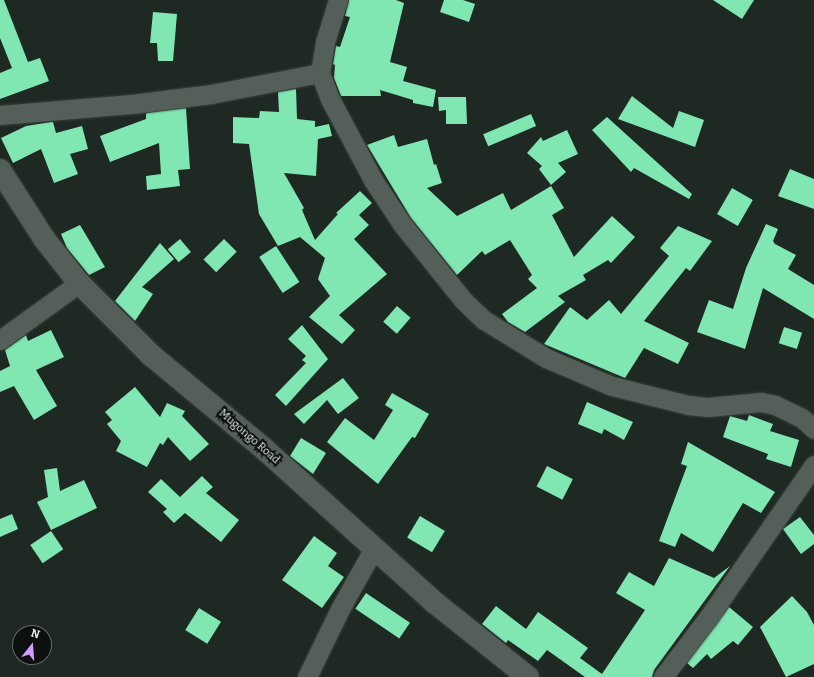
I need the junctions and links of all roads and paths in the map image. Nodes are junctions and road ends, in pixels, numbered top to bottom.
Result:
1 (338, 0) edge
2 (320, 73) junction
3 (0, 115) edge
4 (0, 170) edge
5 (79, 283) junction
6 (0, 340) edge
7 (814, 430) edge
8 (814, 465) edge
9 (374, 548) junction
10 (307, 677) edge
11 (528, 677) edge
12 (663, 677) edge

1 - 2 street
2 - 3 street
2 - 7 street
4 - 5 street, Mugongo Road
5 - 6 street
5 - 9 street, Mugongo Road
8 - 12 street
9 - 10 street
9 - 11 street, Mugongo Road

